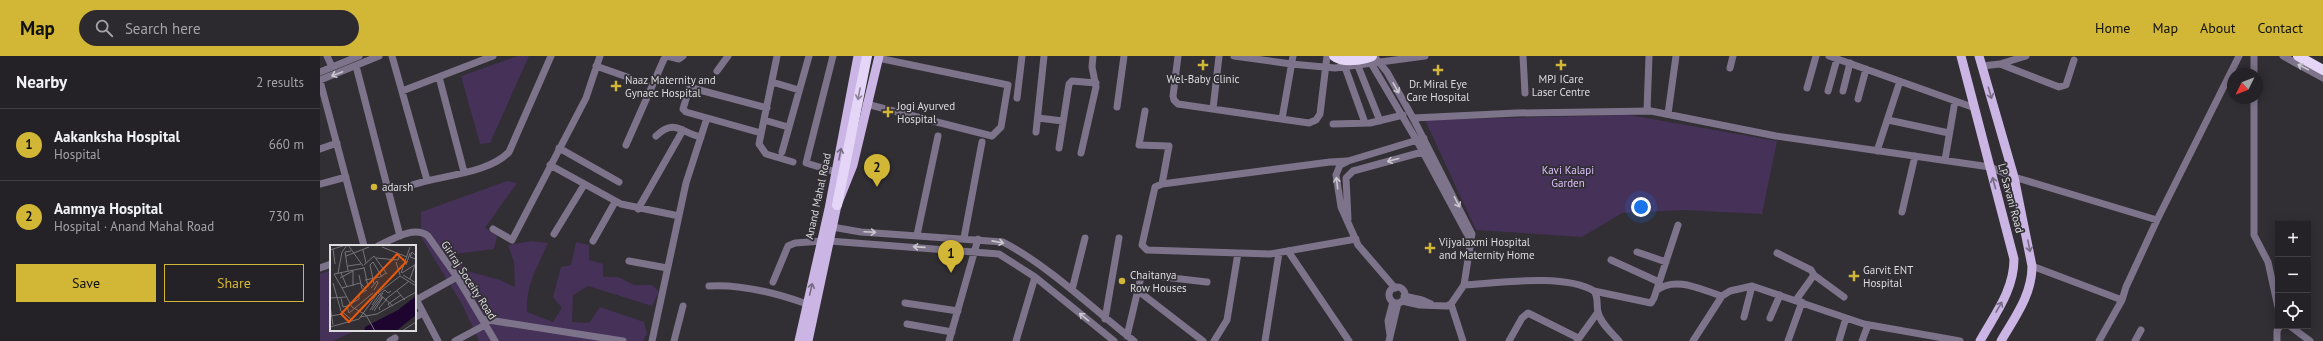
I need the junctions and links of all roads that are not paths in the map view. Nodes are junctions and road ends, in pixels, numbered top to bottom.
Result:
1 (326, 56) edge
2 (359, 56) edge
3 (379, 56) edge
4 (392, 56) edge
5 (493, 56) edge
6 (551, 56) edge
7 (600, 56) edge
8 (683, 56) edge
9 (728, 56) edge
10 (777, 56) edge
11 (808, 56) edge
12 (832, 56) edge
13 (858, 56) edge
14 (867, 56) edge
15 (1022, 56) edge
16 (1044, 56) edge
17 (1093, 56) edge
18 (1124, 56) edge
19 (1178, 56) edge
20 (1219, 56) edge
21 (1234, 56) edge
22 (1293, 56) edge
23 (1331, 56) edge
24 (1425, 56) edge
25 (1523, 56) edge
26 (1649, 56) edge
27 (1676, 56) edge
28 (1733, 56) edge
29 (1816, 56) edge
30 (1830, 56) edge
31 (1961, 56) edge
32 (1979, 56) edge
33 (2026, 56) edge
34 (2239, 56) edge
35 (2254, 56) edge
36 (2283, 56) edge
37 (2298, 56) edge
38 (878, 57) edge
39 (347, 58) edge
40 (1373, 59) edge
41 (1837, 59) junction
42 (2074, 60) dead end
43 (1850, 63) junction
44 (1291, 64) junction
45 (2000, 64) junction
46 (356, 66) junction
47 (596, 66) junction
48 (1358, 66) junction
49 (1982, 66) junction
50 (332, 67) junction
51 (1327, 68) junction
52 (1345, 68) junction
53 (1730, 68) dead end
54 (2254, 68) edge
55 (1866, 69) junction
56 (2323, 70) edge
57 (718, 71) dead end
58 (320, 72) edge
59 (439, 77) junction
60 (630, 78) dead end
61 (2323, 78) edge
62 (320, 80) edge
63 (1900, 81) junction
64 (772, 82) junction
65 (1096, 83) junction
66 (1807, 88) dead end
67 (799, 90) junction
68 (402, 91) junction
69 (1828, 91) dead end
70 (1842, 91) dead end
71 (1525, 92) dead end
72 (1017, 98) dead end
73 (1858, 99) dead end
74 (1955, 101) junction
75 (866, 104) junction
76 (2254, 104) edge
77 (1117, 107) dead end
78 (766, 108) junction
79 (1213, 108) junction
80 (1975, 108) junction
81 (328, 110) junction
82 (1145, 111) dead end
83 (1647, 111) junction
84 (320, 112) edge
85 (1668, 114) junction
86 (1403, 115) junction
87 (707, 118) junction
88 (1038, 118) junction
89 (1413, 118) junction
90 (764, 120) junction
91 (1282, 120) junction
92 (1888, 120) junction
93 (1063, 121) junction
94 (1380, 121) junction
95 (1365, 123) junction
96 (1333, 124) dead end
97 (788, 127) junction
98 (683, 130) junction
99 (1036, 132) dead end
100 (761, 133) junction
101 (1949, 133) junction
102 (656, 136) dead end
103 (938, 136) dead end
104 (701, 137) junction
105 (1421, 139) junction
106 (982, 142) dead end
107 (337, 143) junction
108 (626, 145) dead end
109 (559, 148) junction
110 (1059, 148) dead end
111 (320, 149) edge
112 (1431, 150) junction
113 (1877, 150) junction
114 (782, 152) dead end
115 (1422, 152) junction
116 (1081, 153) dead end
117 (1915, 156) junction
118 (1945, 160) junction
119 (1347, 161) junction
120 (793, 162) dead end
121 (550, 165) junction
122 (1990, 167) junction
123 (464, 172) junction
124 (840, 173) junction
125 (346, 177) junction
126 (2014, 177) junction
127 (427, 180) junction
128 (619, 182) dead end
129 (320, 184) edge
130 (412, 184) dead end
131 (1162, 184) junction
132 (584, 185) junction
133 (615, 202) junction
134 (837, 205) junction
135 (638, 209) junction
136 (1902, 212) dead end
137 (679, 216) junction
138 (1348, 219) junction
139 (2157, 220) junction
140 (1678, 226) dead end
141 (492, 229) dead end
142 (554, 234) dead end
143 (917, 235) junction
144 (400, 236) junction
145 (828, 236) junction
146 (964, 238) junction
147 (1085, 238) dead end
148 (1119, 238) dead end
149 (1356, 239) junction
150 (978, 240) junction
151 (593, 241) dead end
152 (1472, 243) junction
153 (387, 244) edge
154 (364, 245) edge
155 (976, 251) junction
156 (1288, 252) junction
157 (1637, 252) dead end
158 (1279, 253) junction
159 (1777, 253) dead end
160 (1238, 254) junction
161 (1610, 260) dead end
162 (629, 261) dead end
163 (1666, 262) junction
164 (330, 264) edge
165 (2032, 266) junction
166 (320, 268) edge
167 (667, 268) junction
168 (1814, 276) junction
169 (457, 277) junction
170 (1035, 277) junction
171 (774, 282) dead end
172 (1207, 282) dead end
173 (1659, 282) junction
174 (709, 286) dead end
175 (1464, 286) junction
176 (1752, 286) junction
177 (1394, 288) junction
178 (1072, 290) junction
179 (1137, 290) junction
180 (1657, 290) junction
181 (1594, 291) junction
182 (2275, 294) edge
183 (1780, 295) junction
184 (1722, 296) junction
185 (1844, 297) dead end
186 (416, 299) edge
187 (2122, 300) junction
188 (1399, 301) junction
189 (1799, 301) junction
190 (905, 303) dead end
191 (807, 304) junction
192 (1451, 304) junction
193 (683, 306) dead end
194 (958, 311) junction
195 (1598, 312) junction
196 (423, 313) junction
197 (416, 316) edge
198 (1744, 317) dead end
199 (1770, 318) dead end
200 (1846, 318) junction
201 (1105, 319) junction
202 (483, 322) junction
203 (907, 324) dead end
204 (1868, 325) junction
205 (2278, 329) edge
206 (2294, 329) edge
207 (2141, 330) dead end
208 (952, 332) junction
209 (1127, 336) junction
210 (1389, 338) edge
211 (1578, 340) edge
212 (438, 341) edge
213 (455, 341) edge
214 (495, 341) edge
215 (623, 341) edge
216 (652, 341) edge
217 (674, 341) edge
218 (799, 341) edge
219 (808, 341) edge
220 (949, 341) edge
221 (1016, 341) edge
222 (1114, 341) edge
223 (1134, 341) edge
224 (1202, 341) edge
225 (1214, 341) edge
226 (1265, 341) edge
227 (1349, 341) edge
228 (1463, 341) edge
229 (1508, 341) edge
230 (1619, 341) edge
231 (1693, 341) edge
232 (1788, 341) edge
233 (1839, 341) edge
234 (1862, 341) edge
235 (1960, 341) edge
236 (1980, 341) edge
237 (2001, 341) edge
238 (2099, 341) edge
239 (2135, 341) edge
240 (2277, 341) edge
241 (2310, 341) edge

1 - 50 street
2 - 39 street
3 - 46 street
4 - 68 street
5 - 59 street
6 - 123 street
7 - 47 street
8 - 108 street
9 - 57 street
10 - 64 street
11 - 67 street
12 - 124 street
124 -> 13 main road, Anand Mahal Road
14 -> 124 highway
15 - 72 street
16 - 88 street
17 - 65 street
18 - 77 street
19 - 79 street
20 - 79 street
21 - 44 street
22 - 44 street
23 - 40 highway
23 - 51 street
24 - 40 street
25 - 71 street
26 - 83 street
27 - 85 street
28 - 53 street
29 - 66 street
30 - 41 street
31 - 80 main road, LP Savani Road
32 - 49 main road, LP Savani Road
33 - 45 street
34 - 139 street
35 - 54 street
61 -> 36 street
37 - 56 highway
38 - 75 main road, Anand Mahal Road
38 - 75 street
39 - 50 street
40 - 48 street
40 - 86 street
40 -> 89 street
41 - 43 street
41 - 69 street
42 - 45 street
43 - 55 street
43 - 70 street
44 - 51 street
44 - 91 street
45 - 49 street
46 -> 62 street
46 - 144 street
47 - 60 street
47 - 109 street
48 - 52 street
48 - 94 street
49 -> 126 main road, LP Savani Road
50 - 58 street
51 - 52 street
51 - 91 street
52 - 95 street
55 - 63 street
55 - 73 street
59 - 68 street
59 - 123 street
62 - 81 street
63 - 74 street
63 - 92 street
64 - 67 street
64 - 78 street
65 - 93 street
65 - 116 street
67 - 97 street
68 - 127 street
74 - 80 street
74 - 101 street
75 - 134 main road, Anand Mahal Road
76 - 182 street
78 - 87 street
78 - 90 street
79 - 91 street
80 - 122 main road, LP Savani Road
81 - 84 street
81 - 107 street
82 - 131 street
83 - 85 street
83 - 89 street
85 - 113 street
86 - 94 street
86 - 105 street
87 - 100 street
87 - 104 street
88 - 93 street
88 - 99 street
89 - 105 street
90 - 97 street
90 - 100 street
92 - 101 street
92 - 113 street
93 - 110 street
94 - 95 street
95 - 96 street
97 - 114 street
98 - 102 street
98 - 104 street
98 - 135 street
100 - 120 street
101 - 118 street
103 - 143 street
104 - 137 street
105 - 112 street
105 - 115 street
105 - 119 street
106 - 146 street
107 - 111 street
107 - 125 street
109 - 121 street
109 - 128 street
112 - 115 street
112 -> 152 street
113 - 117 street
115 -> 138 street
115 - 152 street
117 - 118 street
117 - 136 street
118 - 122 street
119 - 131 street
138 -> 119 street
121 - 132 street
121 - 141 street
122 - 126 street
236 -> 122 main road, LP Savani Road
123 - 127 street
124 - 134 highway
124 - 145 main road, Anand Mahal Road
125 - 129 street
125 - 154 street
126 - 139 street
126 -> 165 main road, LP Savani Road
127 - 130 street
131 - 160 street
132 - 133 street
132 - 142 street
133 - 135 street
133 - 151 street
134 - 145 main road, Anand Mahal Road
135 - 137 street
137 - 167 street
138 - 149 street
139 - 187 street
140 - 163 street
145 -> 143 street
143 - 146 street
144 - 153 street, Giriraj Soceity Road
144 - 169 street, Giriraj Soceity Road
155 -> 145 street
145 - 171 street
191 -> 145 main road, Anand Mahal Road
145 - 219 main road, Anand Mahal Road
146 - 150 street
147 - 178 street
148 - 201 street
149 - 156 street
149 - 177 street
150 - 155 street
150 -> 178 street
152 - 175 street
155 - 170 street
155 - 194 street
156 - 158 street
156 - 227 street
157 - 163 street
158 - 160 street
158 - 226 street
159 - 168 street
160 - 225 street
161 - 173 street
162 - 167 street
163 - 173 street
164 - 166 street
165 - 187 street
165 - 237 main road, LP Savani Road
167 - 216 street
168 - 185 street
168 - 189 street
169 - 186 street
169 - 202 street, Giriraj Soceity Road
170 - 221 street
222 -> 170 street
172 - 179 street
173 - 180 street
174 - 191 street
175 - 181 street
175 - 192 street
176 - 183 street
176 - 184 street
176 - 198 street
177 - 188 street
177 - 188 street
178 - 201 street
179 - 209 street
179 - 224 street
180 - 181 street
180 - 184 street
181 - 195 street
183 - 189 street
183 - 199 street
184 - 231 street
186 - 196 street
187 - 238 street
188 - 192 street
188 - 210 street
189 - 200 street
189 - 232 street
190 - 194 street
191 - 218 main road, Anand Mahal Road
192 - 228 street
193 - 217 street
194 - 208 street
195 - 211 street
195 - 230 street
196 - 197 street
196 - 212 street
200 - 204 street
200 - 233 street
201 - 209 street
202 - 213 street
202 - 214 street, Giriraj Soceity Road
202 - 215 street
203 - 208 street
204 - 234 street
204 - 235 street
205 - 240 street
206 - 241 street
207 - 239 street
208 - 220 street
209 - 223 street
211 - 229 street

